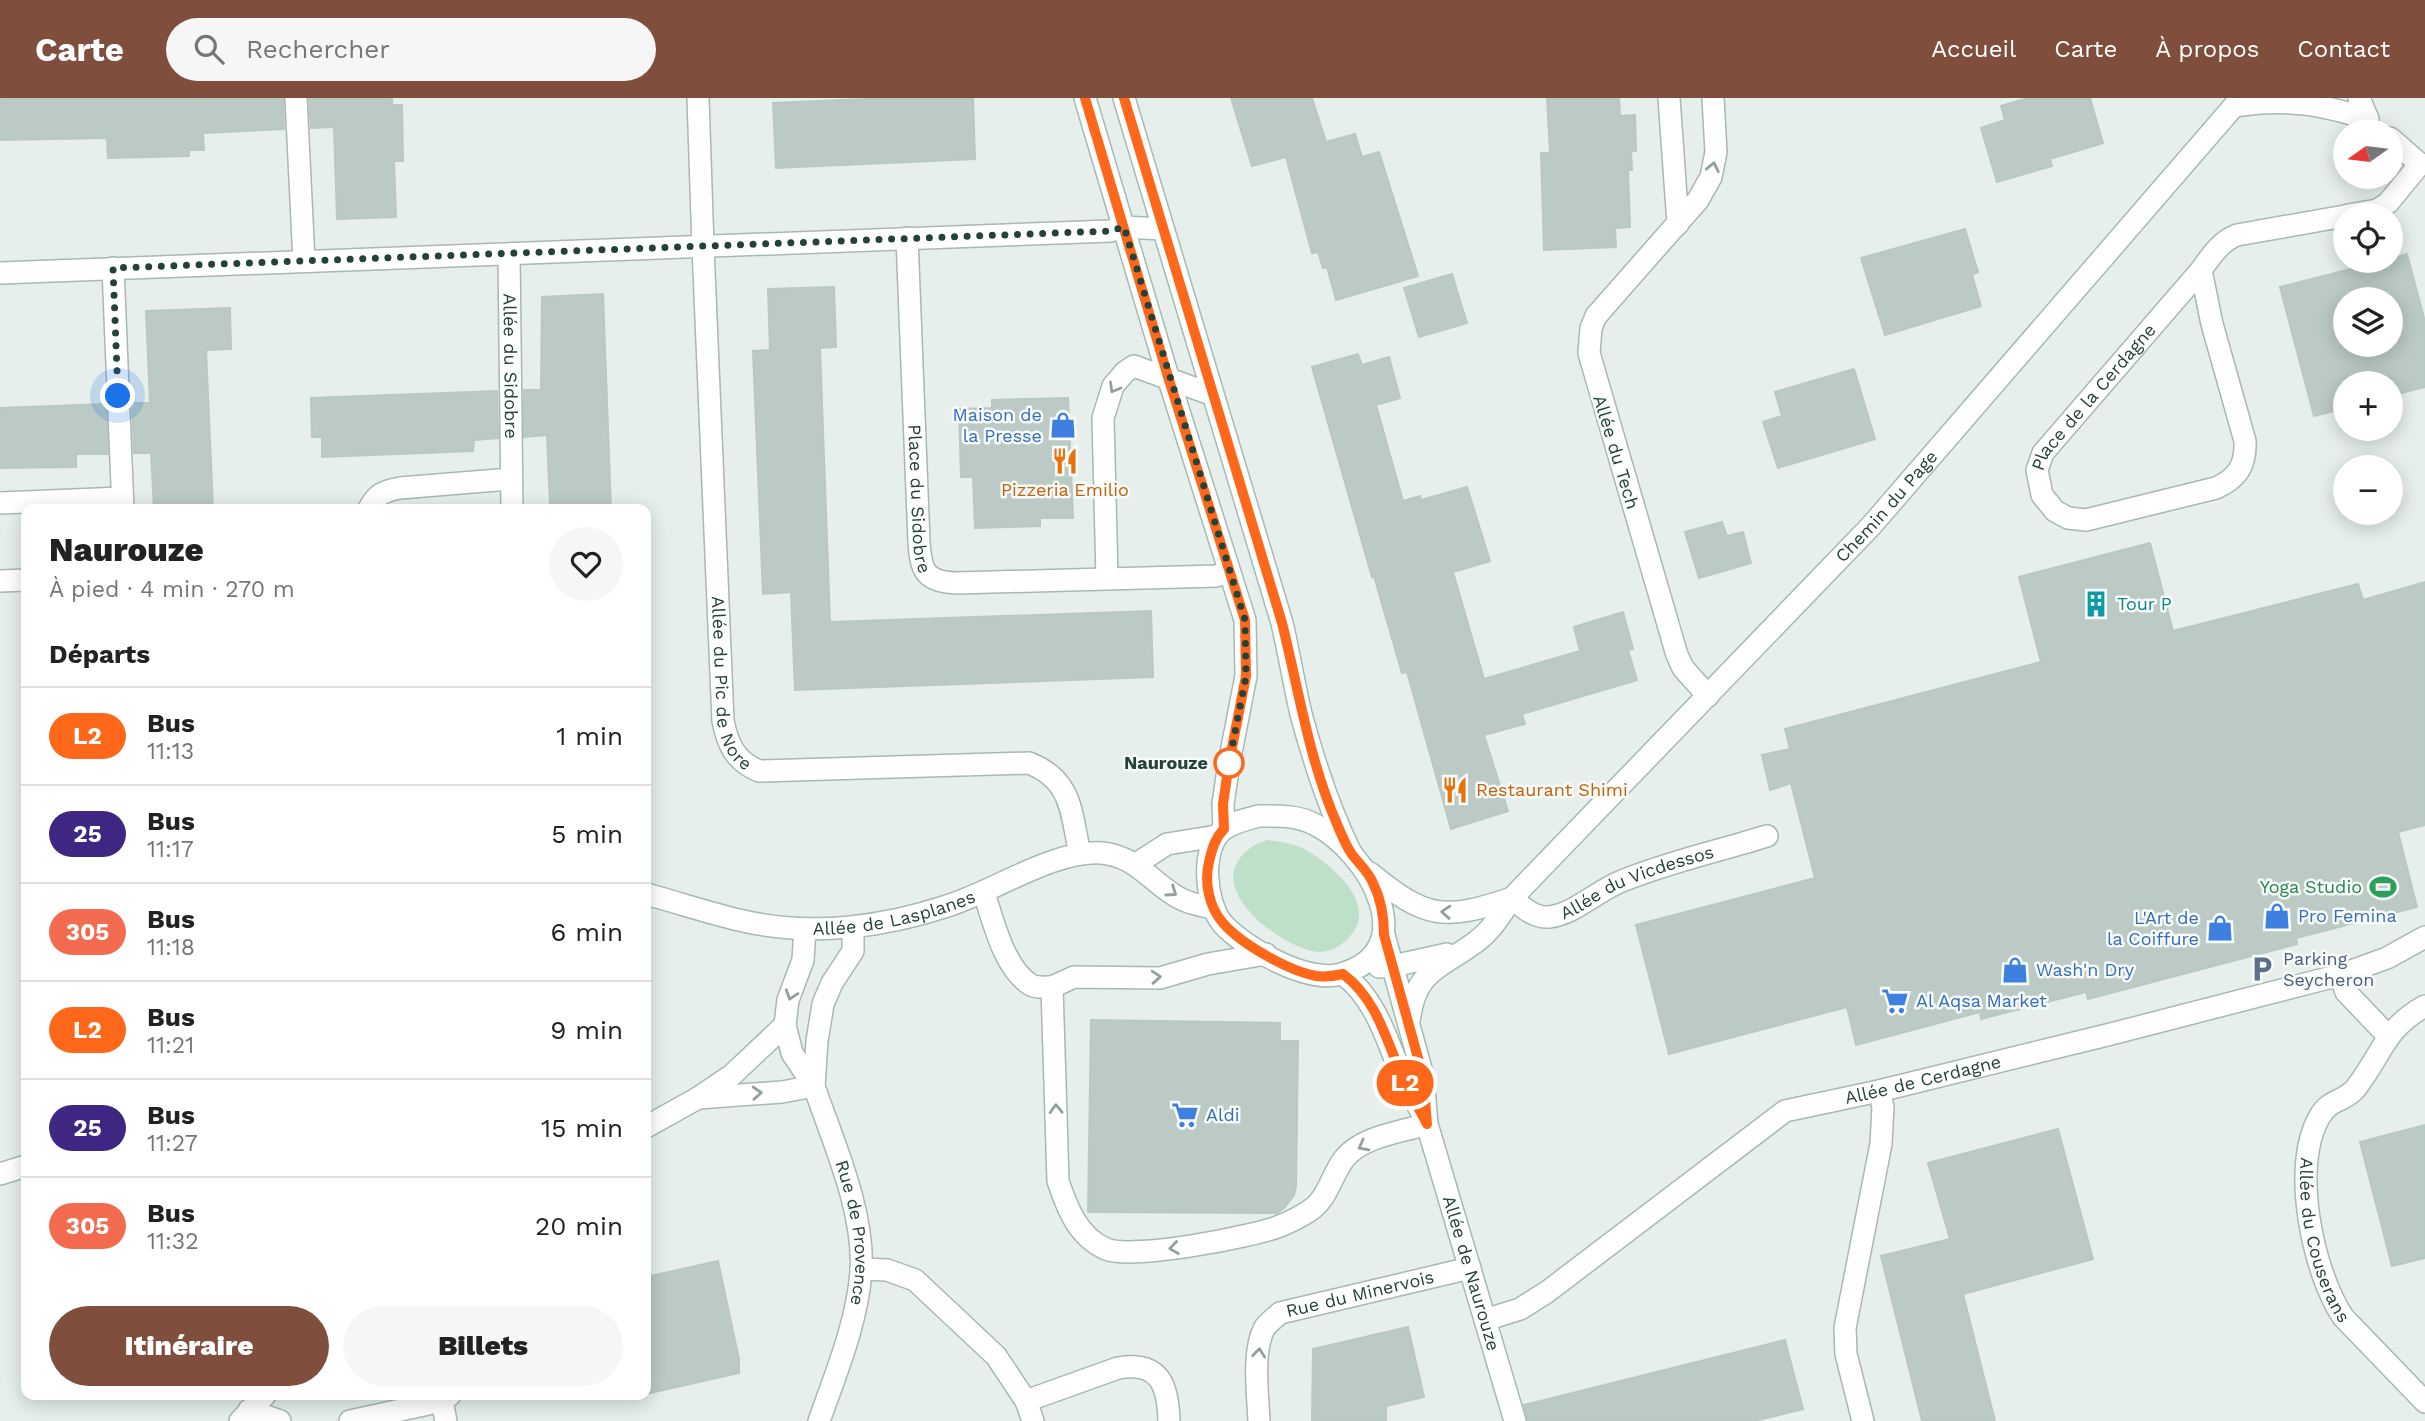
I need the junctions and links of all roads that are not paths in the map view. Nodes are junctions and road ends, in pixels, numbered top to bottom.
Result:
1 (296, 98) edge
2 (698, 98) edge
3 (1084, 98) edge
4 (1124, 98) edge
5 (1670, 98) edge
6 (1713, 98) edge
7 (2359, 98) edge
8 (2238, 102) edge
9 (2360, 119) edge
10 (2371, 119) edge
11 (2403, 149) edge
12 (2403, 185) edge
13 (2399, 189) edge
14 (2388, 203) edge
15 (2333, 218) edge
16 (1678, 224) junction
17 (1124, 227) junction
18 (1163, 229) junction
19 (907, 238) junction
20 (703, 247) junction
21 (509, 254) junction
22 (304, 261) junction
23 (113, 268) junction
24 (2202, 270) junction
25 (0, 273) edge
26 (1158, 340) junction
27 (1134, 366) junction
28 (1169, 380) junction
29 (1213, 395) junction
30 (511, 479) junction
31 (0, 503) edge
32 (123, 504) edge
33 (371, 504) edge
34 (512, 504) edge
35 (1229, 572) junction
36 (1107, 579) junction
37 (21, 580) edge
38 (0, 581) edge
39 (1708, 696) junction
40 (1221, 832) junction
41 (1767, 836) dead end
42 (1080, 854) junction
43 (1357, 859) junction
44 (1136, 864) junction
45 (984, 893) junction
46 (651, 895) edge
47 (1512, 898) junction
48 (1214, 908) junction
49 (853, 927) junction
50 (805, 929) junction
51 (1384, 935) junction
52 (2425, 937) edge
53 (1459, 951) junction
54 (1266, 954) junction
55 (1393, 966) junction
56 (1351, 971) junction
57 (2340, 975) junction
58 (1052, 987) junction
59 (2425, 1006) edge
60 (1409, 1022) junction
61 (786, 1025) junction
62 (2388, 1036) junction
63 (814, 1086) junction
64 (1879, 1091) junction
65 (698, 1098) junction
66 (651, 1124) edge
67 (1427, 1124) junction
68 (21, 1168) edge
69 (0, 1174) edge
70 (1471, 1268) junction
71 (861, 1269) junction
72 (1485, 1320) junction
73 (260, 1400) edge
74 (2425, 1402) edge
75 (446, 1406) edge
76 (1030, 1411) edge
77 (245, 1415) edge
78 (280, 1421) edge
79 (350, 1421) edge
80 (819, 1421) edge
81 (1169, 1421) edge
82 (1259, 1421) edge
83 (1515, 1421) edge
84 (1863, 1421) edge

1 - 22 street
2 - 20 street
3 - 17 street
4 - 18 street
5 - 16 street
16 -> 6 street, Allée du Tech
7 - 10 street
8 - 9 street
8 - 39 street, Chemin du Page
11 - 12 street, Place de la Cerdagne
13 - 14 street, Place de la Cerdagne
15 - 24 street, Place de la Cerdagne
16 - 39 street, Allée du Tech
17 - 18 street
17 - 19 street
17 - 26 street
18 - 29 street
19 - 20 street
19 - 36 street, Place du Sidobre
20 - 21 street
20 - 42 street, Allée du Pic de Nore
21 - 22 street
21 - 30 street, Allée du Sidobre
22 - 23 street
23 - 25 street
23 - 32 street
24 - 24 street, Place de la Cerdagne
26 - 27 street
26 - 28 street
27 - 28 street
27 -> 36 street
28 - 29 street
28 - 35 street
29 - 43 street
30 - 33 street
30 - 34 street, Allée du Sidobre
31 - 32 street
35 - 36 street, Place du Sidobre
35 - 40 street
37 - 38 street
39 - 47 street, Chemin du Page
40 - 43 street
40 - 44 street
40 - 48 street
41 - 47 street, Allée du Vicdessos
42 - 44 street, Allée de Lasplanes
42 - 45 street, Allée de Lasplanes
47 -> 43 street, Chemin du Page
43 - 51 street
44 -> 48 street, Allée de Lasplanes
45 - 49 street, Allée de Lasplanes
45 - 58 street
46 - 50 street, Allée de Lasplanes
47 - 53 street, Chemin du Page
48 - 54 street
49 - 50 street, Allée de Lasplanes
49 - 63 street, Rue de Provence
50 -> 61 street, Rue de Provence
51 - 55 street, Allée de Naurouze
51 - 56 street
52 - 57 street, Allée de Cerdagne
53 - 55 street, Chemin du Page
53 - 60 street, Chemin du Page
54 - 56 street
58 -> 54 street
55 - 56 street, Chemin du Page
55 - 60 street, Allée de Naurouze
56 - 67 street, Allée de Naurouze
57 - 62 street
57 - 64 street, Allée de Cerdagne
67 -> 58 street
59 - 62 street, Allée du Couserans
60 - 67 street, Allée de Naurouze
61 - 63 street, Rue de Provence
61 - 65 street
62 - 74 street, Allée du Couserans
65 -> 63 street
63 - 71 street, Rue de Provence
64 - 72 street, Allée de Cerdagne
64 - 84 street
65 - 66 street
67 - 70 street, Allée de Naurouze
68 - 69 street
70 - 72 street, Allée de Naurouze
82 -> 70 street, Rue du Minervois
71 - 76 street
71 - 80 street, Rue de Provence
72 - 83 street, Allée de Naurouze
73 - 77 street
75 - 79 street
76 - 81 street
77 - 78 street

